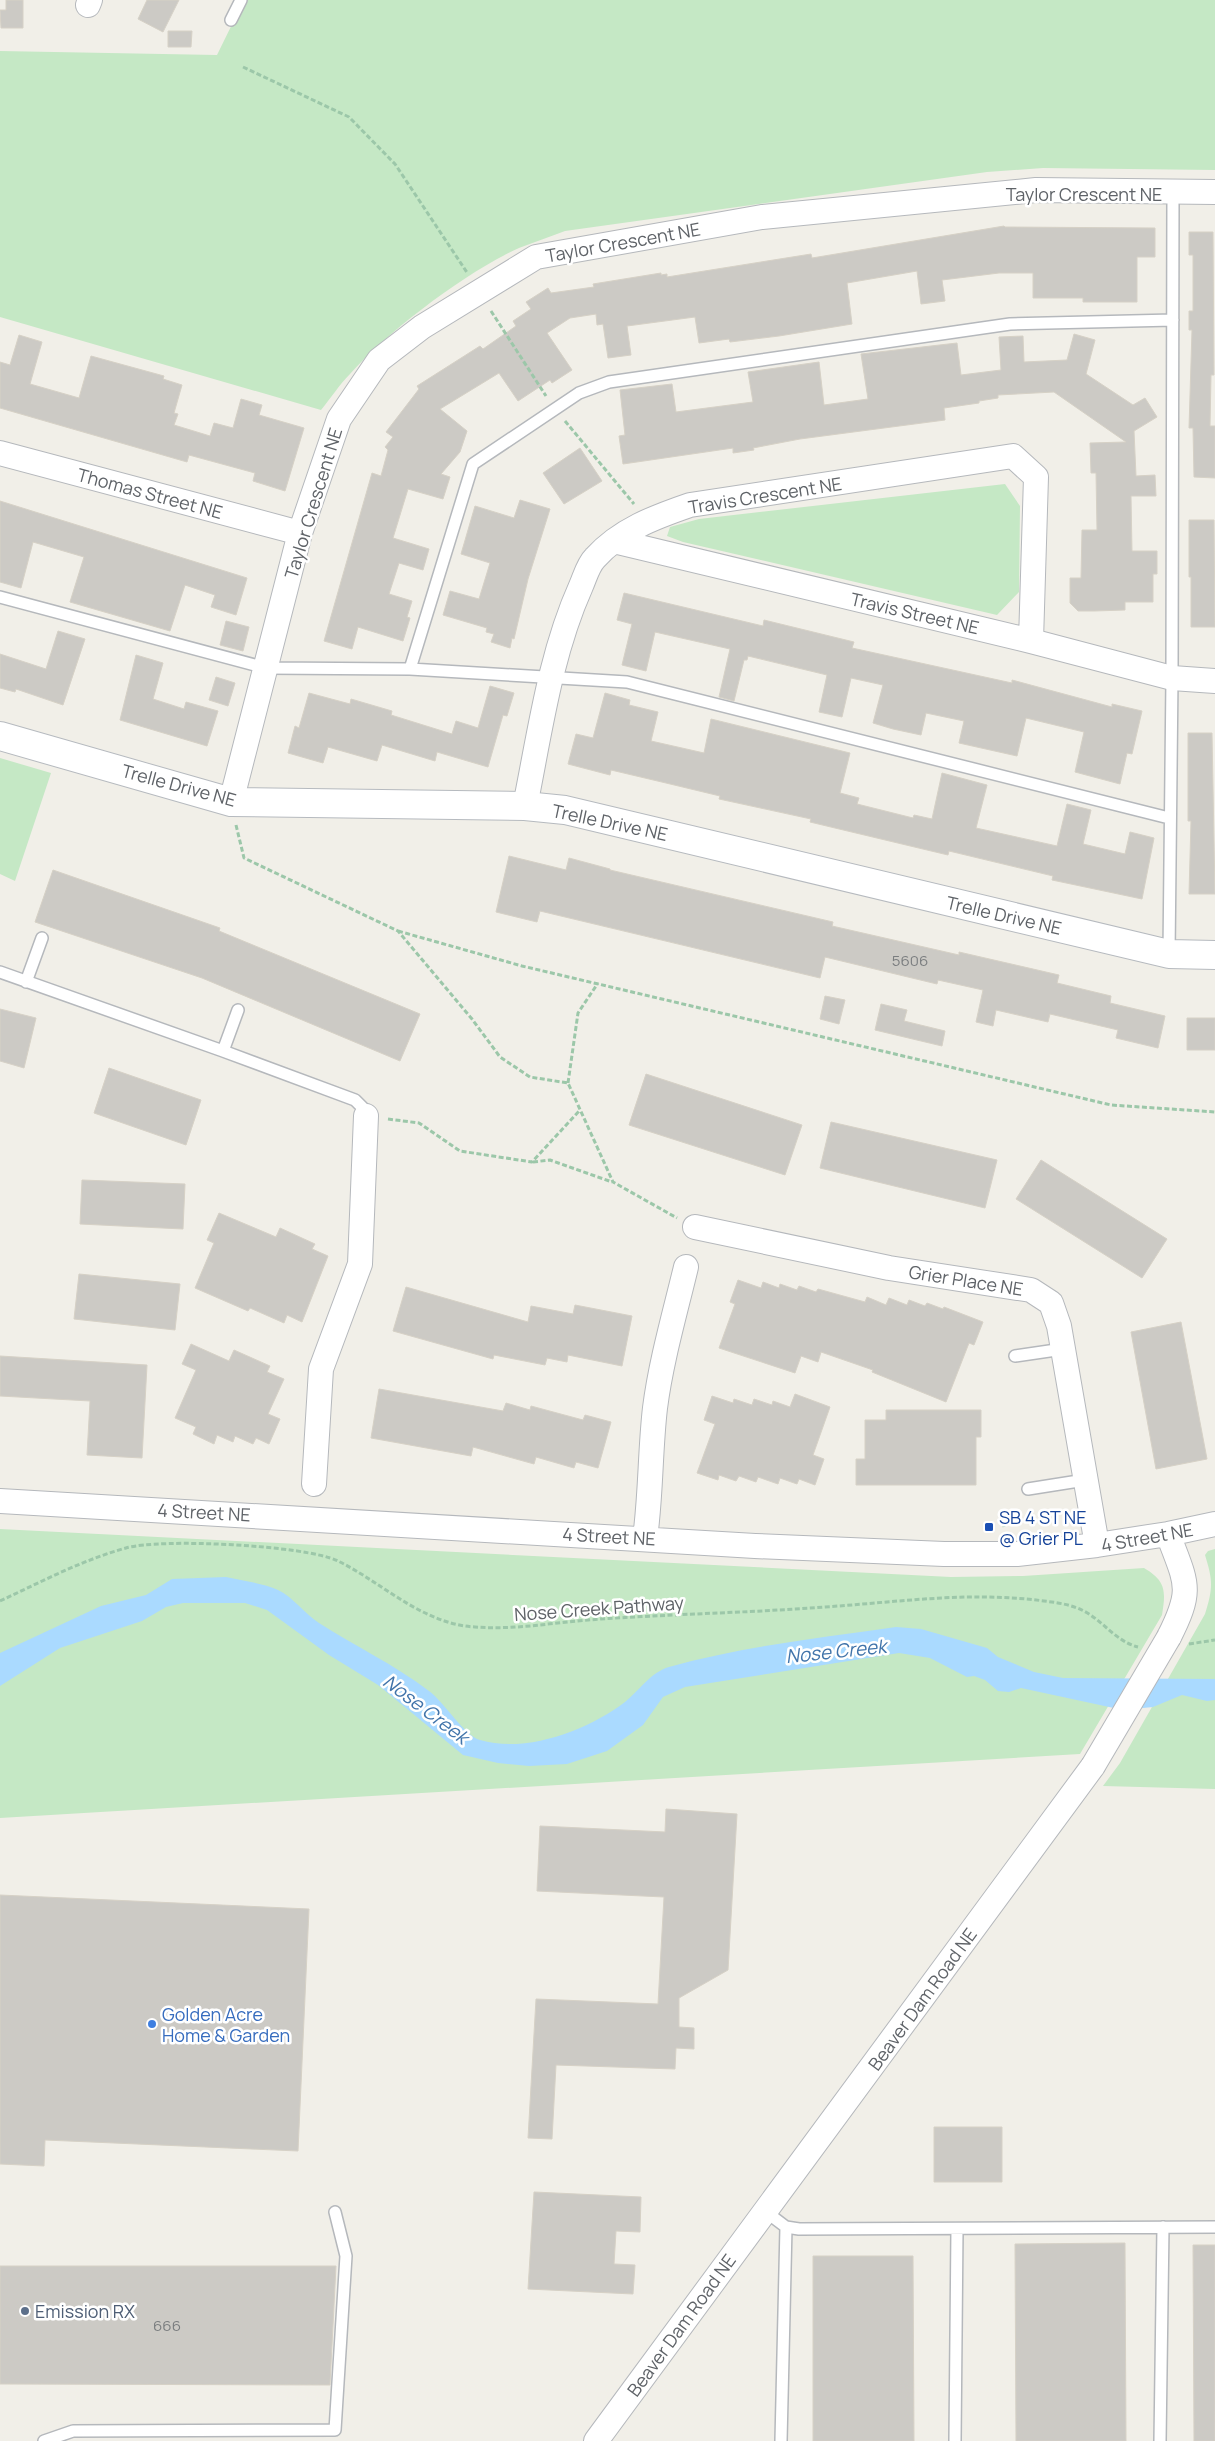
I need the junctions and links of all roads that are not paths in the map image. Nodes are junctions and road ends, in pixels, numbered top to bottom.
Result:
1 (241, 0) edge
2 (231, 20) dead end
3 (1215, 192) edge
4 (1173, 193) junction
5 (1173, 320) junction
6 (0, 453) edge
7 (300, 533) junction
8 (614, 541) junction
9 (0, 597) edge
10 (1031, 641) junction
11 (266, 668) junction
12 (410, 669) junction
13 (551, 676) junction
14 (1172, 678) junction
15 (1215, 681) edge
16 (0, 736) edge
17 (231, 802) junction
18 (525, 806) junction
19 (1169, 818) junction
20 (42, 938) dead end
21 (1169, 954) junction
22 (1215, 955) edge
23 (0, 972) edge
24 (26, 982) junction
25 (238, 1010) dead end
26 (223, 1051) junction
27 (366, 1113) joint
28 (695, 1228) road end
29 (686, 1267) dead end
30 (1063, 1349) junction
31 (1015, 1356) dead end
32 (1085, 1480) junction
33 (314, 1484) dead end
34 (1028, 1489) dead end
35 (0, 1501) edge
36 (1215, 1524) edge
37 (1168, 1534) junction
38 (645, 1538) junction
39 (1097, 1545) junction
40 (766, 2211) junction
41 (336, 2212) dead end
42 (786, 2227) junction
43 (1163, 2227) junction
44 (1215, 2227) edge
45 (957, 2229) junction
46 (44, 2441) edge
47 (596, 2441) edge
48 (781, 2441) edge
49 (955, 2441) edge
50 (1160, 2441) edge

1 - 2 lane
3 - 4 street, Taylor Crescent NE
4 - 5 lane
4 - 7 street, Taylor Crescent NE
5 - 12 lane
5 - 14 lane
6 - 7 street, Thomas Street NE
7 - 11 street, Taylor Crescent NE
8 - 10 street, Travis Street NE
8 - 10 street, Travis Crescent NE
8 - 13 street, Travis Crescent NE
9 - 11 lane
10 - 14 street, Travis Street NE
11 - 12 lane
11 - 17 street, Taylor Crescent NE
12 - 13 lane
13 - 18 street, Travis Crescent NE
13 - 19 lane
14 - 15 street, Travis Street NE
14 - 19 lane
16 - 17 street, Trelle Drive NE
17 - 18 street, Trelle Drive NE
18 - 21 street, Trelle Drive NE
19 - 21 lane
20 - 24 lane
21 - 22 street, Trelle Drive NE
23 - 24 lane
24 - 26 lane
25 - 26 lane
26 - 27 lane
27 - 33 street
28 - 30 street, Grier Place NE
29 - 38 street
30 - 31 lane
30 - 32 street, Grier Place NE
32 - 34 lane
32 - 39 street, Grier Place NE
35 - 38 street, 4 Street NE
36 - 37 street, 4 Street NE
37 - 39 street, 4 Street NE
37 - 40 street, Beaver Dam Road NE, bridge
38 - 39 street, 4 Street NE
40 - 42 lane
40 - 47 street, Beaver Dam Road NE
41 - 46 lane
42 - 45 lane
42 - 48 lane
43 - 44 lane
43 - 45 lane
43 - 50 lane
45 - 49 lane

